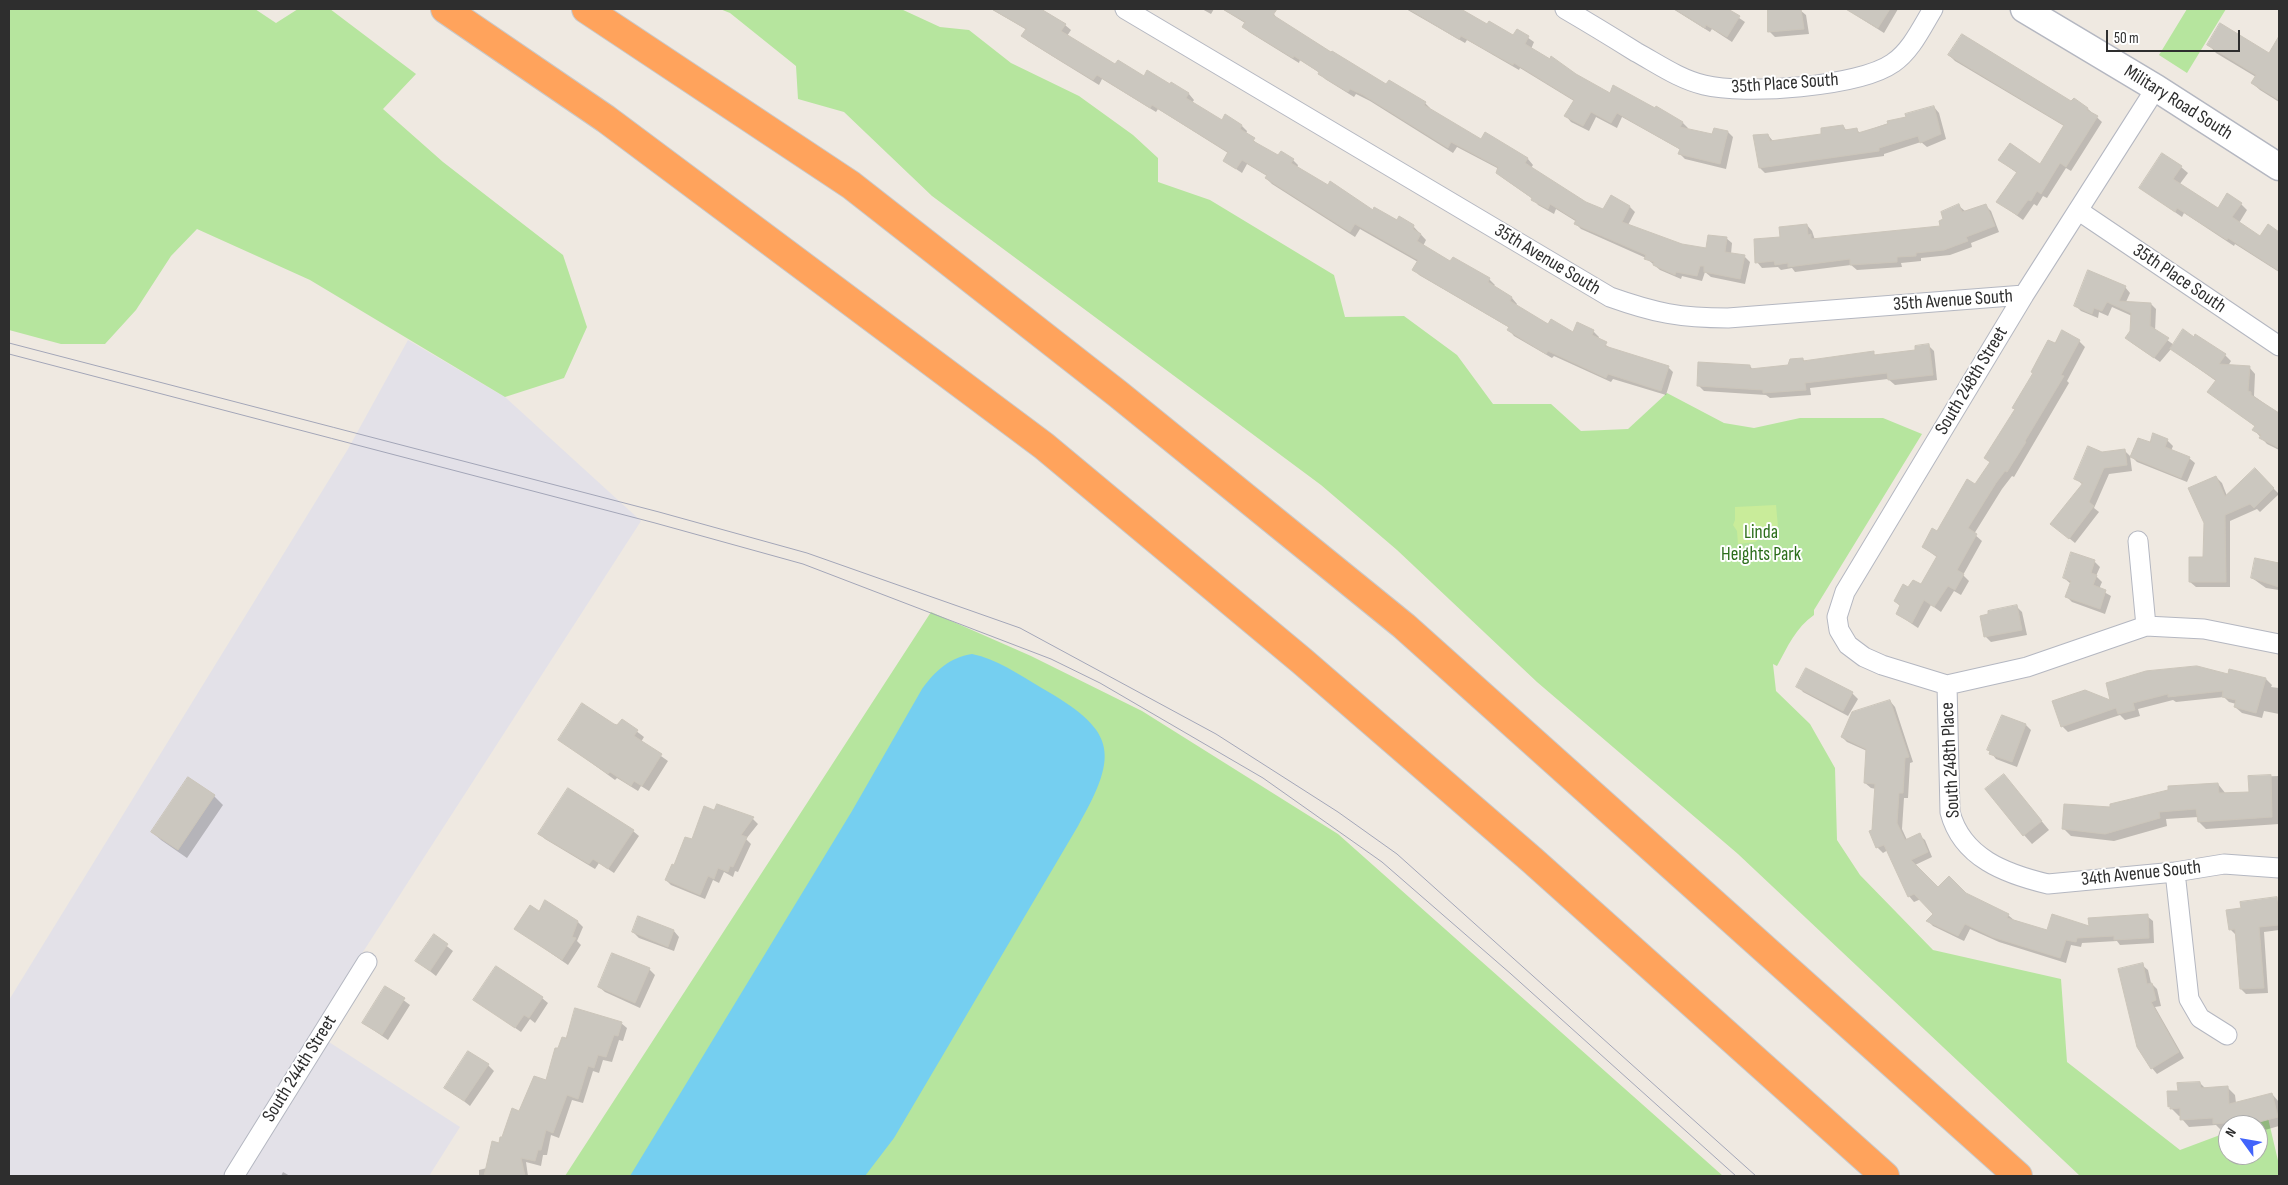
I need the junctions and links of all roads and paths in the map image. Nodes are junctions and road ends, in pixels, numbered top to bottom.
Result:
1 (445, 9) edge
2 (586, 9) edge
3 (1125, 9) edge
4 (1565, 9) edge
5 (1933, 9) edge
6 (2024, 9) edge
7 (2156, 88) junction
8 (2279, 167) edge
9 (2078, 211) junction
10 (2024, 295) junction
11 (2279, 346) edge
12 (2138, 541) dead end
13 (2146, 626) junction
14 (2279, 644) edge
15 (1947, 685) junction
16 (2279, 868) edge
17 (2005, 870) joint
18 (2176, 872) junction
19 (367, 962) dead end
20 (2226, 1036) dead end
21 (234, 1176) edge
22 (1885, 1176) edge
23 (2018, 1176) edge

1 - 22 highway
2 - 23 highway
3 - 10 street, 35th Avenue South
4 - 5 street, 35th Place South
6 - 7 main road, Military Road South
7 - 8 main road, Military Road South
7 - 9 street, South 248th Street
9 - 10 street, South 248th Street
9 - 11 street, 35th Place South
10 - 15 street, South 248th Street
12 - 13 street
13 - 14 street
13 - 15 street
15 - 17 street, South 248th Place
16 - 18 street, 34th Avenue South
17 - 18 street, 34th Avenue South
18 - 20 street
19 - 21 street, South 244th Street

